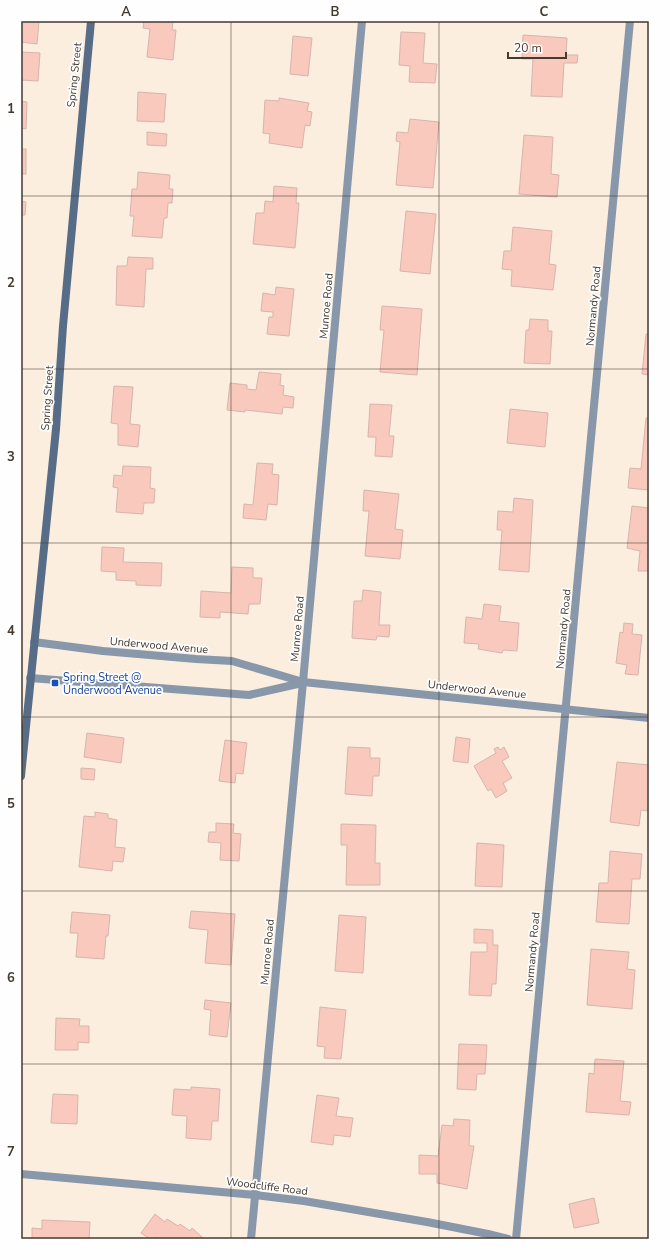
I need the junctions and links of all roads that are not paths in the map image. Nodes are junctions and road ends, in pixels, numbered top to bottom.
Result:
1 (90, 21) edge
2 (362, 21) edge
3 (630, 21) edge
4 (34, 642) junction
5 (30, 678) junction
6 (303, 682) junction
7 (566, 709) junction
8 (649, 718) edge
9 (21, 776) edge
10 (21, 1174) edge
11 (255, 1195) junction
12 (251, 1239) edge
13 (508, 1239) edge
14 (516, 1239) edge

1 - 4 main road, Spring Street
2 - 6 street, Munroe Road
3 - 7 street, Normandy Road
4 - 5 main road, Spring Street
4 - 6 street, Underwood Avenue
5 - 6 street, Underwood Avenue
5 - 9 main road, Spring Street
6 - 7 street, Underwood Avenue
6 - 11 street, Munroe Road
7 - 8 street, Underwood Avenue
7 - 14 street, Normandy Road
10 - 11 street, Woodcliffe Road
11 - 12 street, Munroe Road
11 - 13 street, Woodcliffe Road

